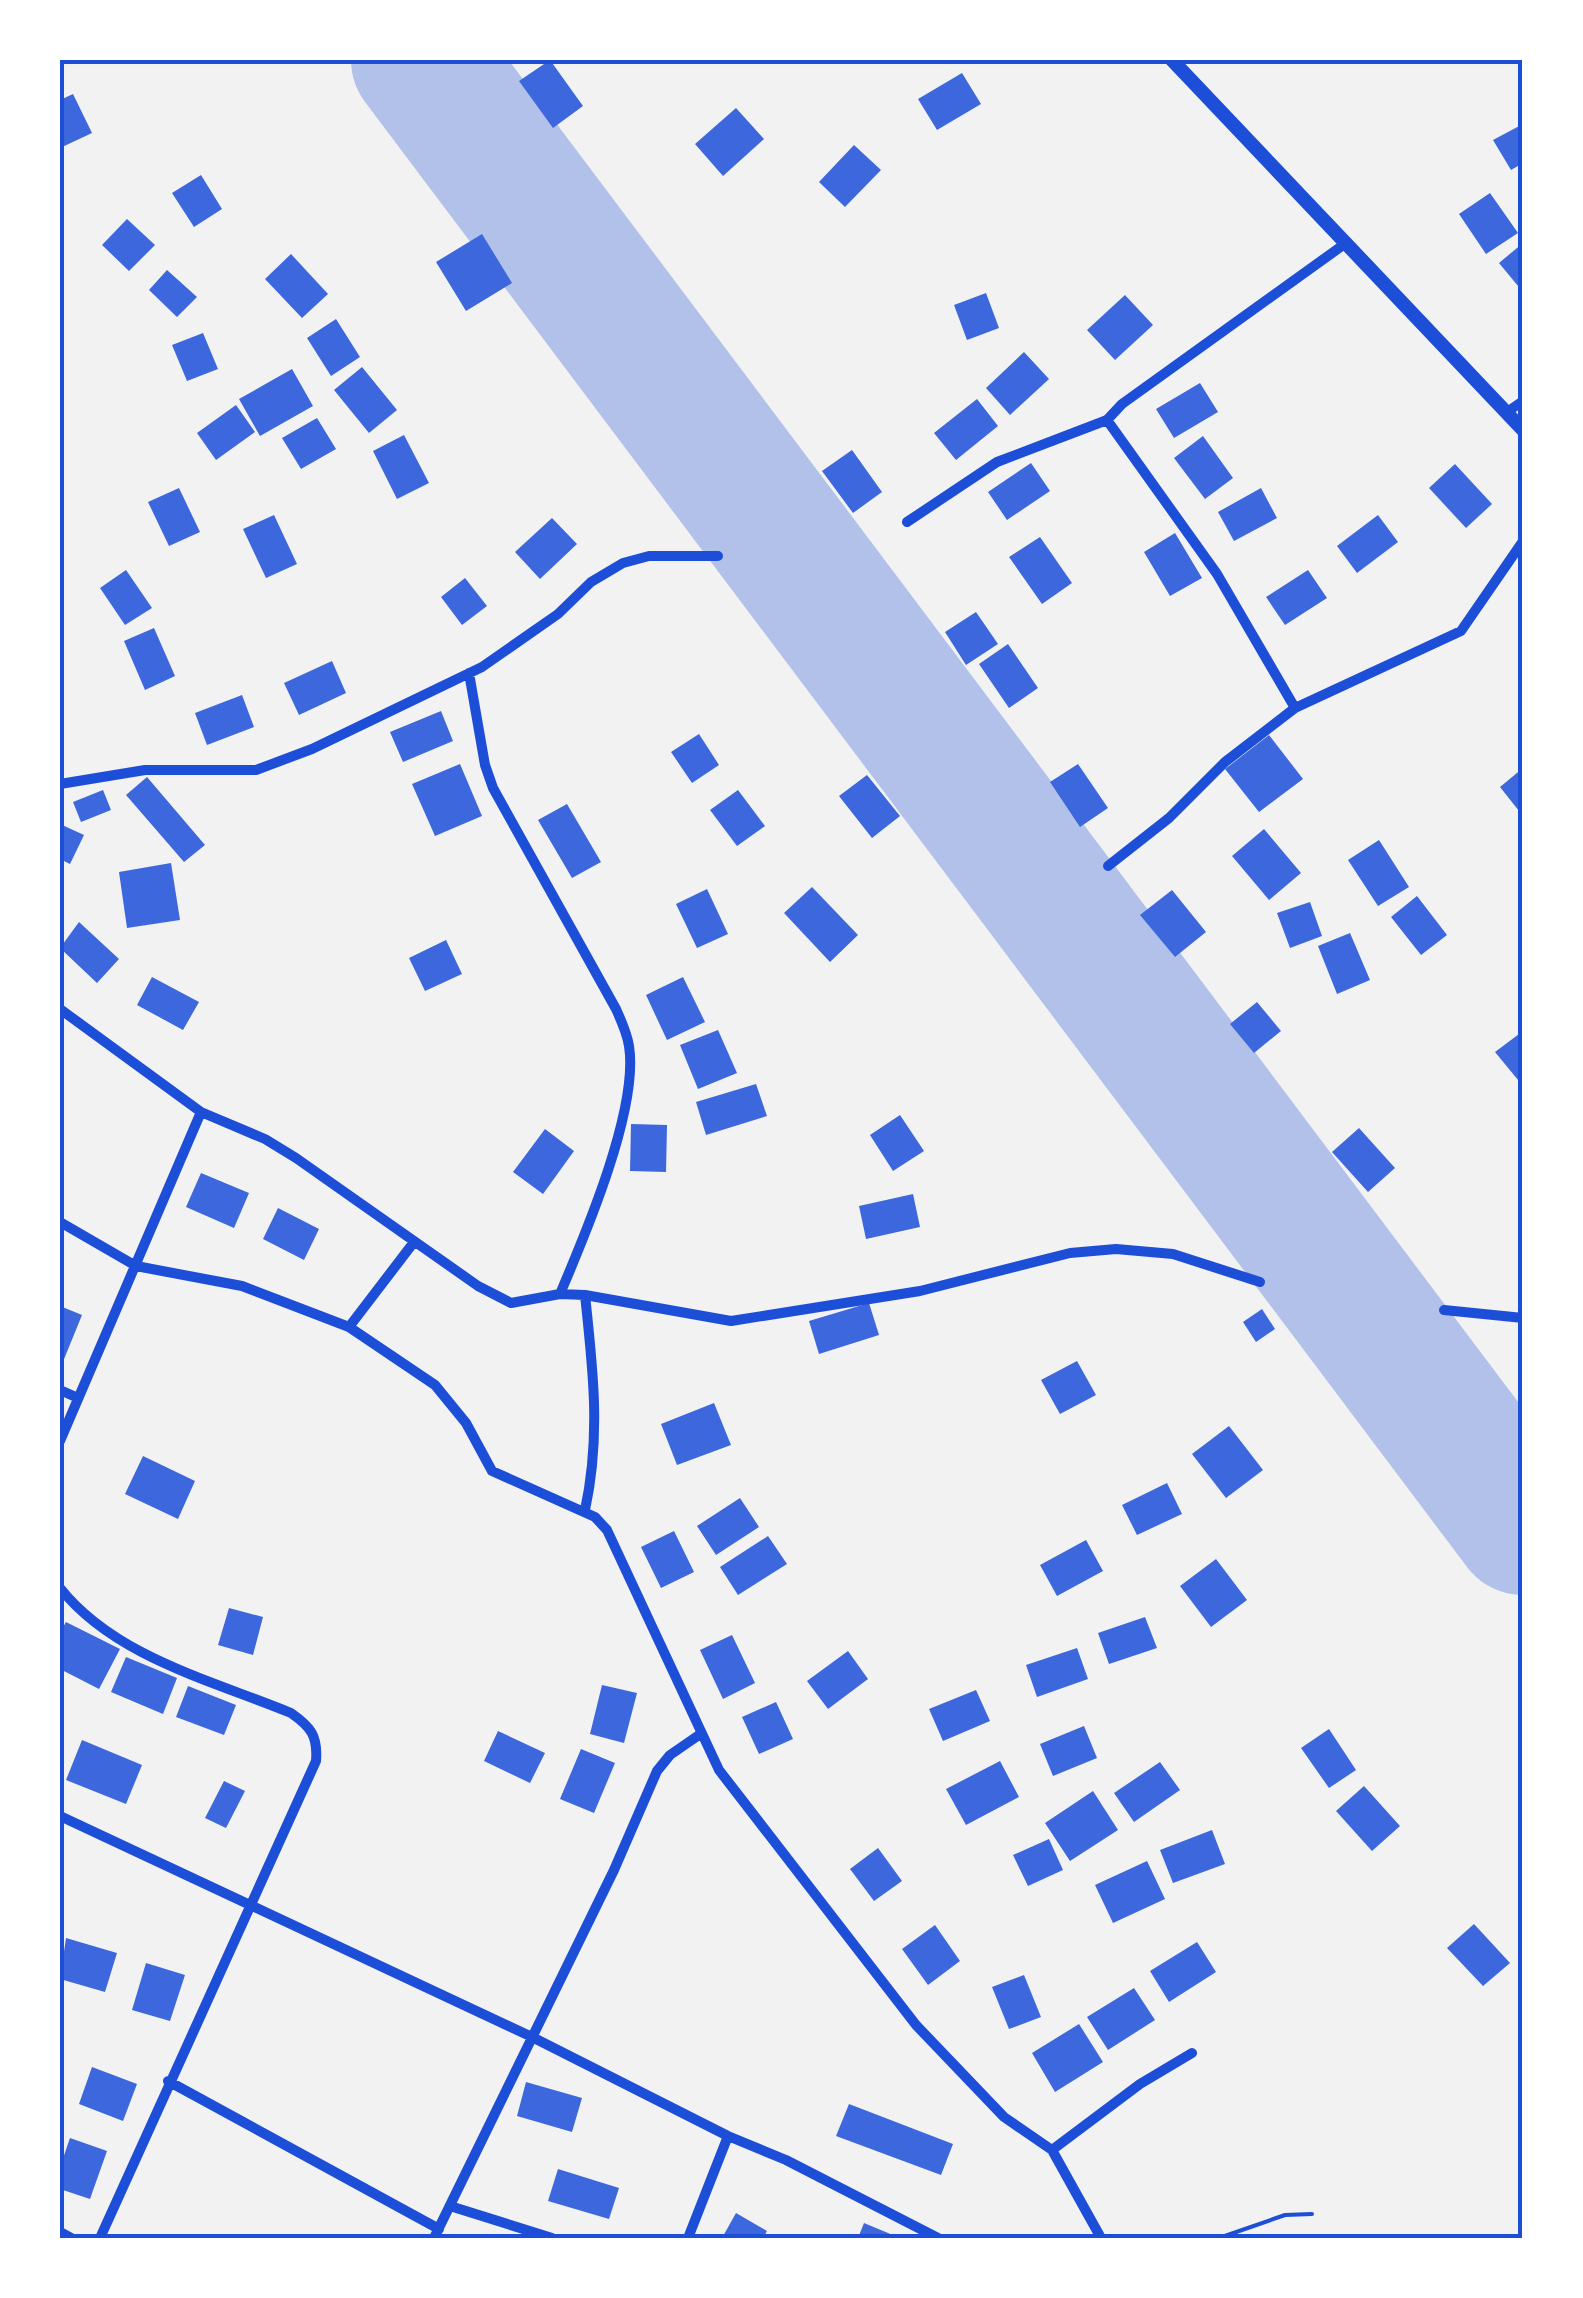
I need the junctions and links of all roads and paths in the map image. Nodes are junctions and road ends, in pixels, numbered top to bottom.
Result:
1 (1172, 60) edge
2 (1346, 243) junction
3 (1523, 401) edge
4 (1507, 412) junction
5 (1107, 420) junction
6 (1523, 430) edge
7 (907, 522) dead end
8 (1523, 541) edge
9 (718, 556) dead end
10 (469, 673) junction
11 (1295, 708) junction
12 (60, 784) edge
13 (1108, 866) dead end
14 (60, 1009) edge
15 (201, 1112) junction
16 (60, 1222) edge
17 (414, 1242) junction
18 (136, 1266) junction
19 (1260, 1282) dead end
20 (560, 1294) junction
21 (585, 1296) junction
22 (1444, 1310) dead end
23 (1523, 1318) edge
24 (349, 1327) junction
25 (60, 1390) edge
26 (78, 1398) junction
27 (60, 1441) edge
28 (585, 1510) junction
29 (60, 1588) edge
30 (699, 1735) junction
31 (60, 1816) edge
32 (251, 1905) junction
33 (532, 2037) junction
34 (1192, 2054) dead end
35 (168, 2082) junction
36 (728, 2136) junction
37 (1052, 2150) junction
38 (450, 2206) junction
39 (1312, 2214) dead end
40 (60, 2232) edge
41 (436, 2233) edge
42 (72, 2238) edge
43 (100, 2238) edge
44 (552, 2238) edge
45 (688, 2238) edge
46 (938, 2238) edge
47 (1101, 2238) edge
48 (1219, 2238) edge

1 - 2 main road
2 - 4 main road
2 - 5 street
3 - 4 street
4 - 6 main road
5 - 7 street
5 - 11 street
8 - 11 street
9 - 10 street
10 - 12 street
10 - 20 street
11 - 13 street
14 - 15 street
15 - 17 street
15 - 18 street
16 - 18 street
17 - 20 street
17 - 24 street
18 - 24 street
18 - 26 street
19 - 21 street
20 - 21 street
21 - 28 street
22 - 23 street
24 - 28 street
25 - 26 street
26 - 27 street
28 - 30 street
29 - 32 street
30 - 33 street
30 - 37 street
31 - 32 street
32 - 33 street
32 - 35 street
33 - 36 street
33 - 38 street
34 - 37 street
35 - 41 street
35 - 43 street
36 - 45 street
36 - 46 street
37 - 47 street
38 - 41 street
38 - 44 street
39 - 48 path
40 - 42 street

